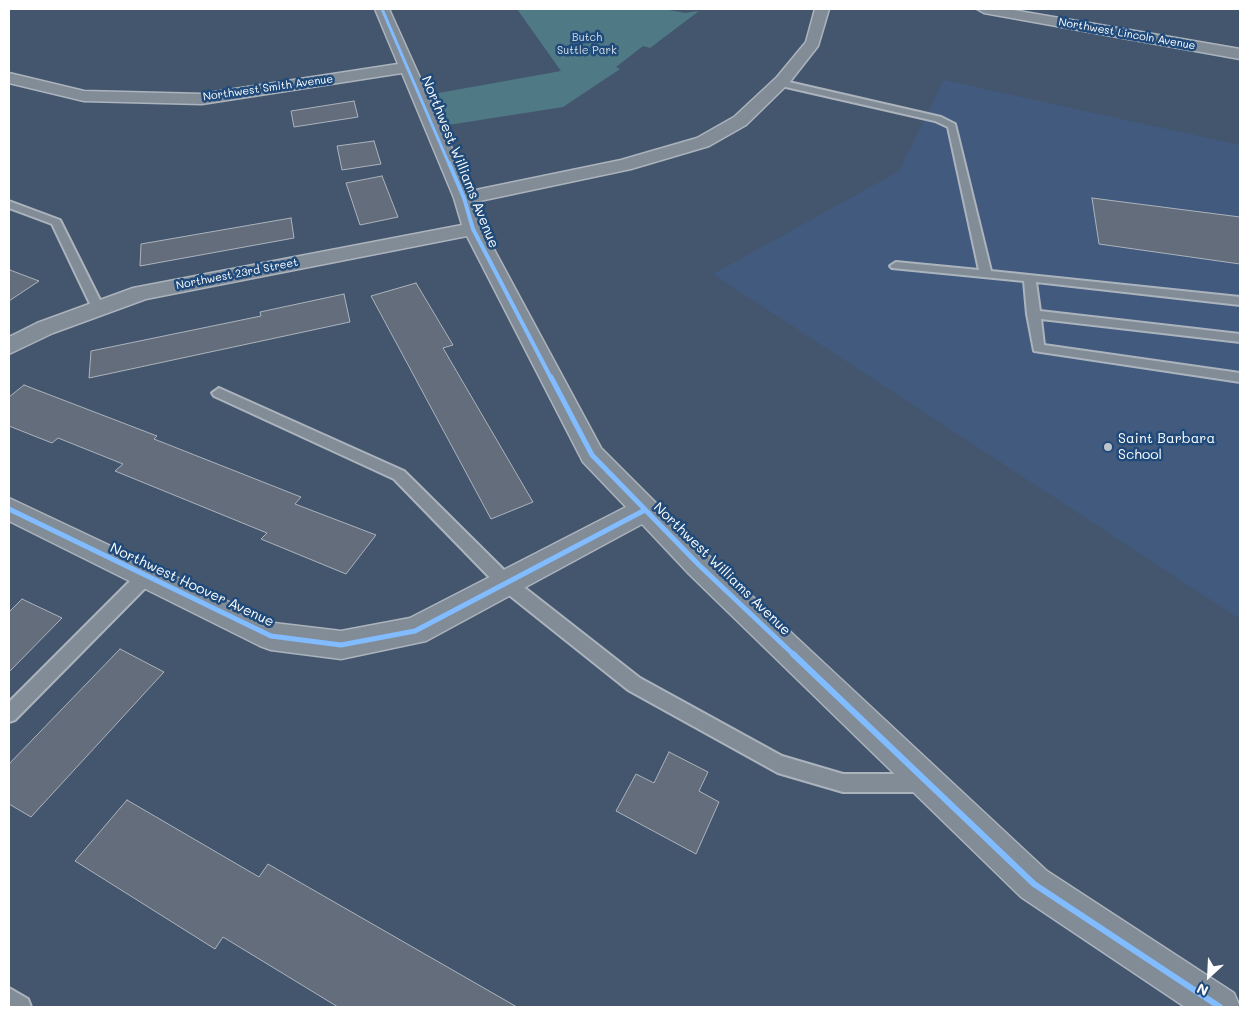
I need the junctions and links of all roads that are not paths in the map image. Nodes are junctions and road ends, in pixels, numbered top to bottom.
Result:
1 (382, 9) edge
2 (822, 9) edge
3 (984, 9) edge
4 (1240, 54) edge
5 (409, 68) junction
6 (9, 78) edge
7 (780, 84) junction
8 (464, 198) junction
9 (9, 204) edge
10 (473, 229) junction
11 (896, 266) dead end
12 (986, 273) junction
13 (1030, 278) junction
14 (1240, 301) edge
15 (98, 308) junction
16 (1033, 314) junction
17 (1240, 338) edge
18 (9, 346) edge
19 (1240, 378) edge
20 (219, 393) dead end
21 (9, 509) edge
22 (645, 510) junction
23 (146, 576) junction
24 (505, 582) junction
25 (9, 714) edge
26 (928, 783) junction
27 (9, 999) edge
28 (1205, 1003) edge
29 (20, 1007) edge

1 - 5 street, Northwest Williams Avenue
2 - 7 street
3 - 4 street, Northwest Lincoln Avenue
5 - 6 street, Northwest Smith Avenue
5 - 8 street, Northwest Williams Avenue
7 - 8 street
7 - 12 lane
8 - 10 street, Northwest Williams Avenue
9 - 15 lane
10 - 15 street, Northwest 23rd Street
10 - 22 street, Northwest Williams Avenue
11 - 12 lane
12 - 13 lane
13 - 14 lane
13 - 16 lane
15 - 18 street, Northwest 23rd Street
16 - 17 lane
16 - 19 lane
20 - 24 lane
21 - 23 street, Northwest Hoover Avenue
22 - 24 street, Northwest Hoover Avenue
22 - 26 street, Northwest Williams Avenue
23 - 24 street, Northwest Hoover Avenue
23 - 25 lane
24 - 26 lane
26 - 28 street, Northwest Williams Avenue
27 - 29 lane

